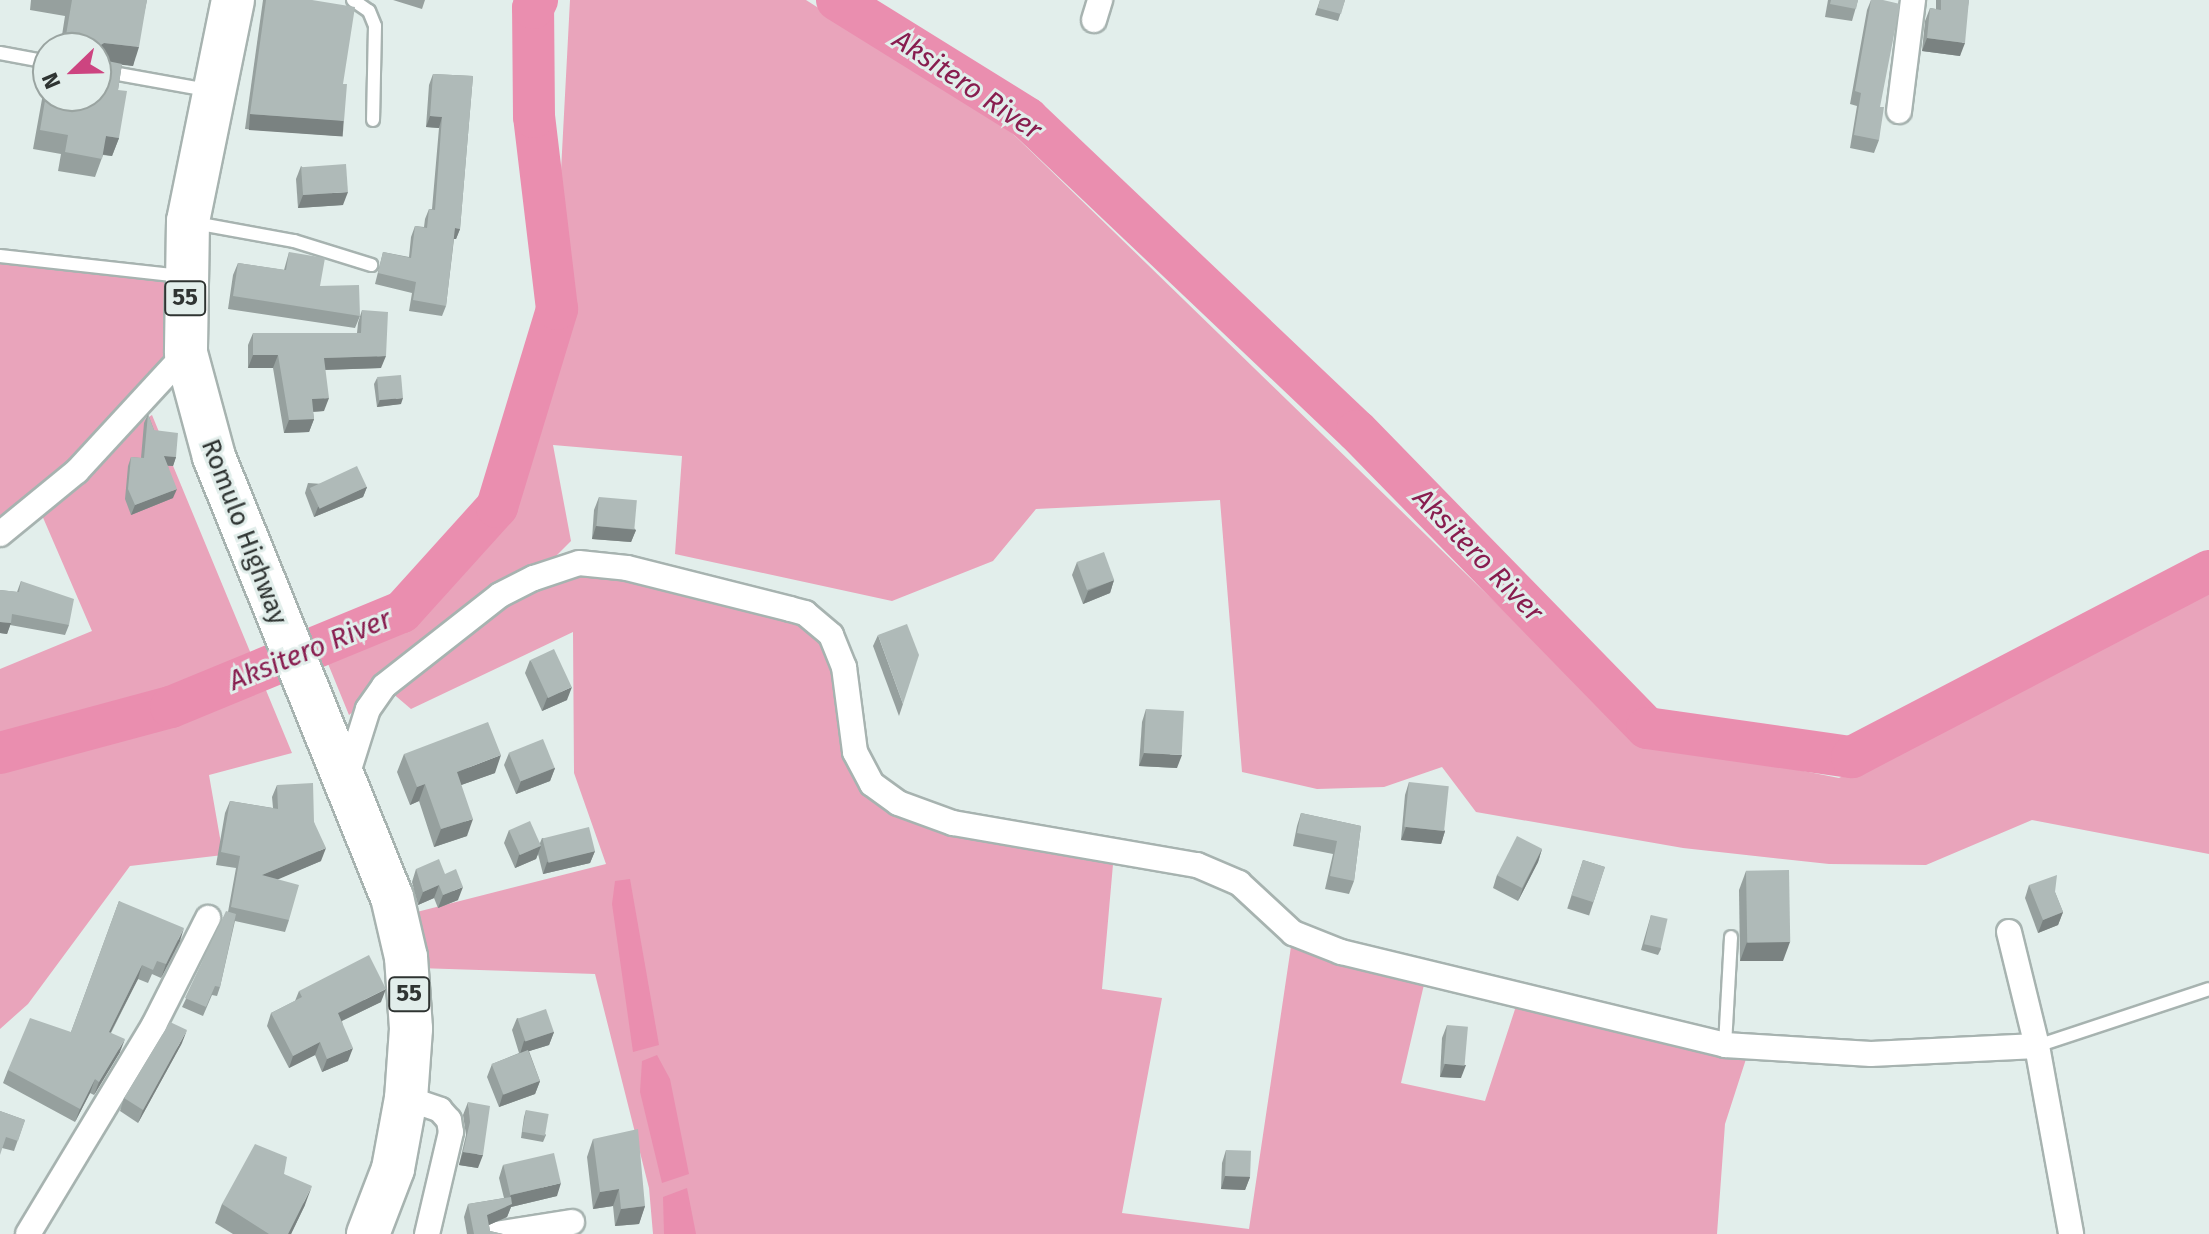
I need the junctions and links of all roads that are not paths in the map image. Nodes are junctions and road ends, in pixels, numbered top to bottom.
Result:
1 (233, 0) edge
2 (353, 0) edge
3 (1913, 0) edge
4 (0, 53) edge
5 (32, 59) edge
6 (112, 73) edge
7 (214, 91) junction
8 (1899, 111) dead end
9 (373, 120) dead end
10 (188, 221) junction
11 (0, 256) edge
12 (371, 265) dead end
13 (184, 276) junction
14 (186, 353) junction
15 (0, 534) edge
16 (341, 771) junction
17 (208, 918) dead end
18 (2009, 932) dead end
19 (1731, 937) dead end
20 (2209, 989) edge
21 (1725, 1045) junction
22 (2037, 1046) junction
23 (406, 1098) junction
24 (572, 1222) dead end
25 (28, 1234) edge
26 (368, 1234) edge
27 (427, 1234) edge
28 (496, 1234) edge
29 (2071, 1234) edge

1 - 7 highway, Romulo Highway / 55
2 - 9 lane
3 - 8 street
4 - 5 lane
6 - 7 lane
7 - 10 highway, Romulo Highway / 55
10 - 12 lane
10 - 13 highway, Romulo Highway / 55
11 - 13 lane
13 - 14 highway, Romulo Highway / 55
14 - 15 street
14 - 16 highway, Romulo Highway / 55
16 - 21 street
16 - 23 highway, Romulo Highway / 55
17 - 25 street
18 - 22 street
19 - 21 lane
20 - 22 lane
21 - 22 street
22 - 29 street
23 - 26 highway, Romulo Highway / 55
23 - 27 street
24 - 28 street

